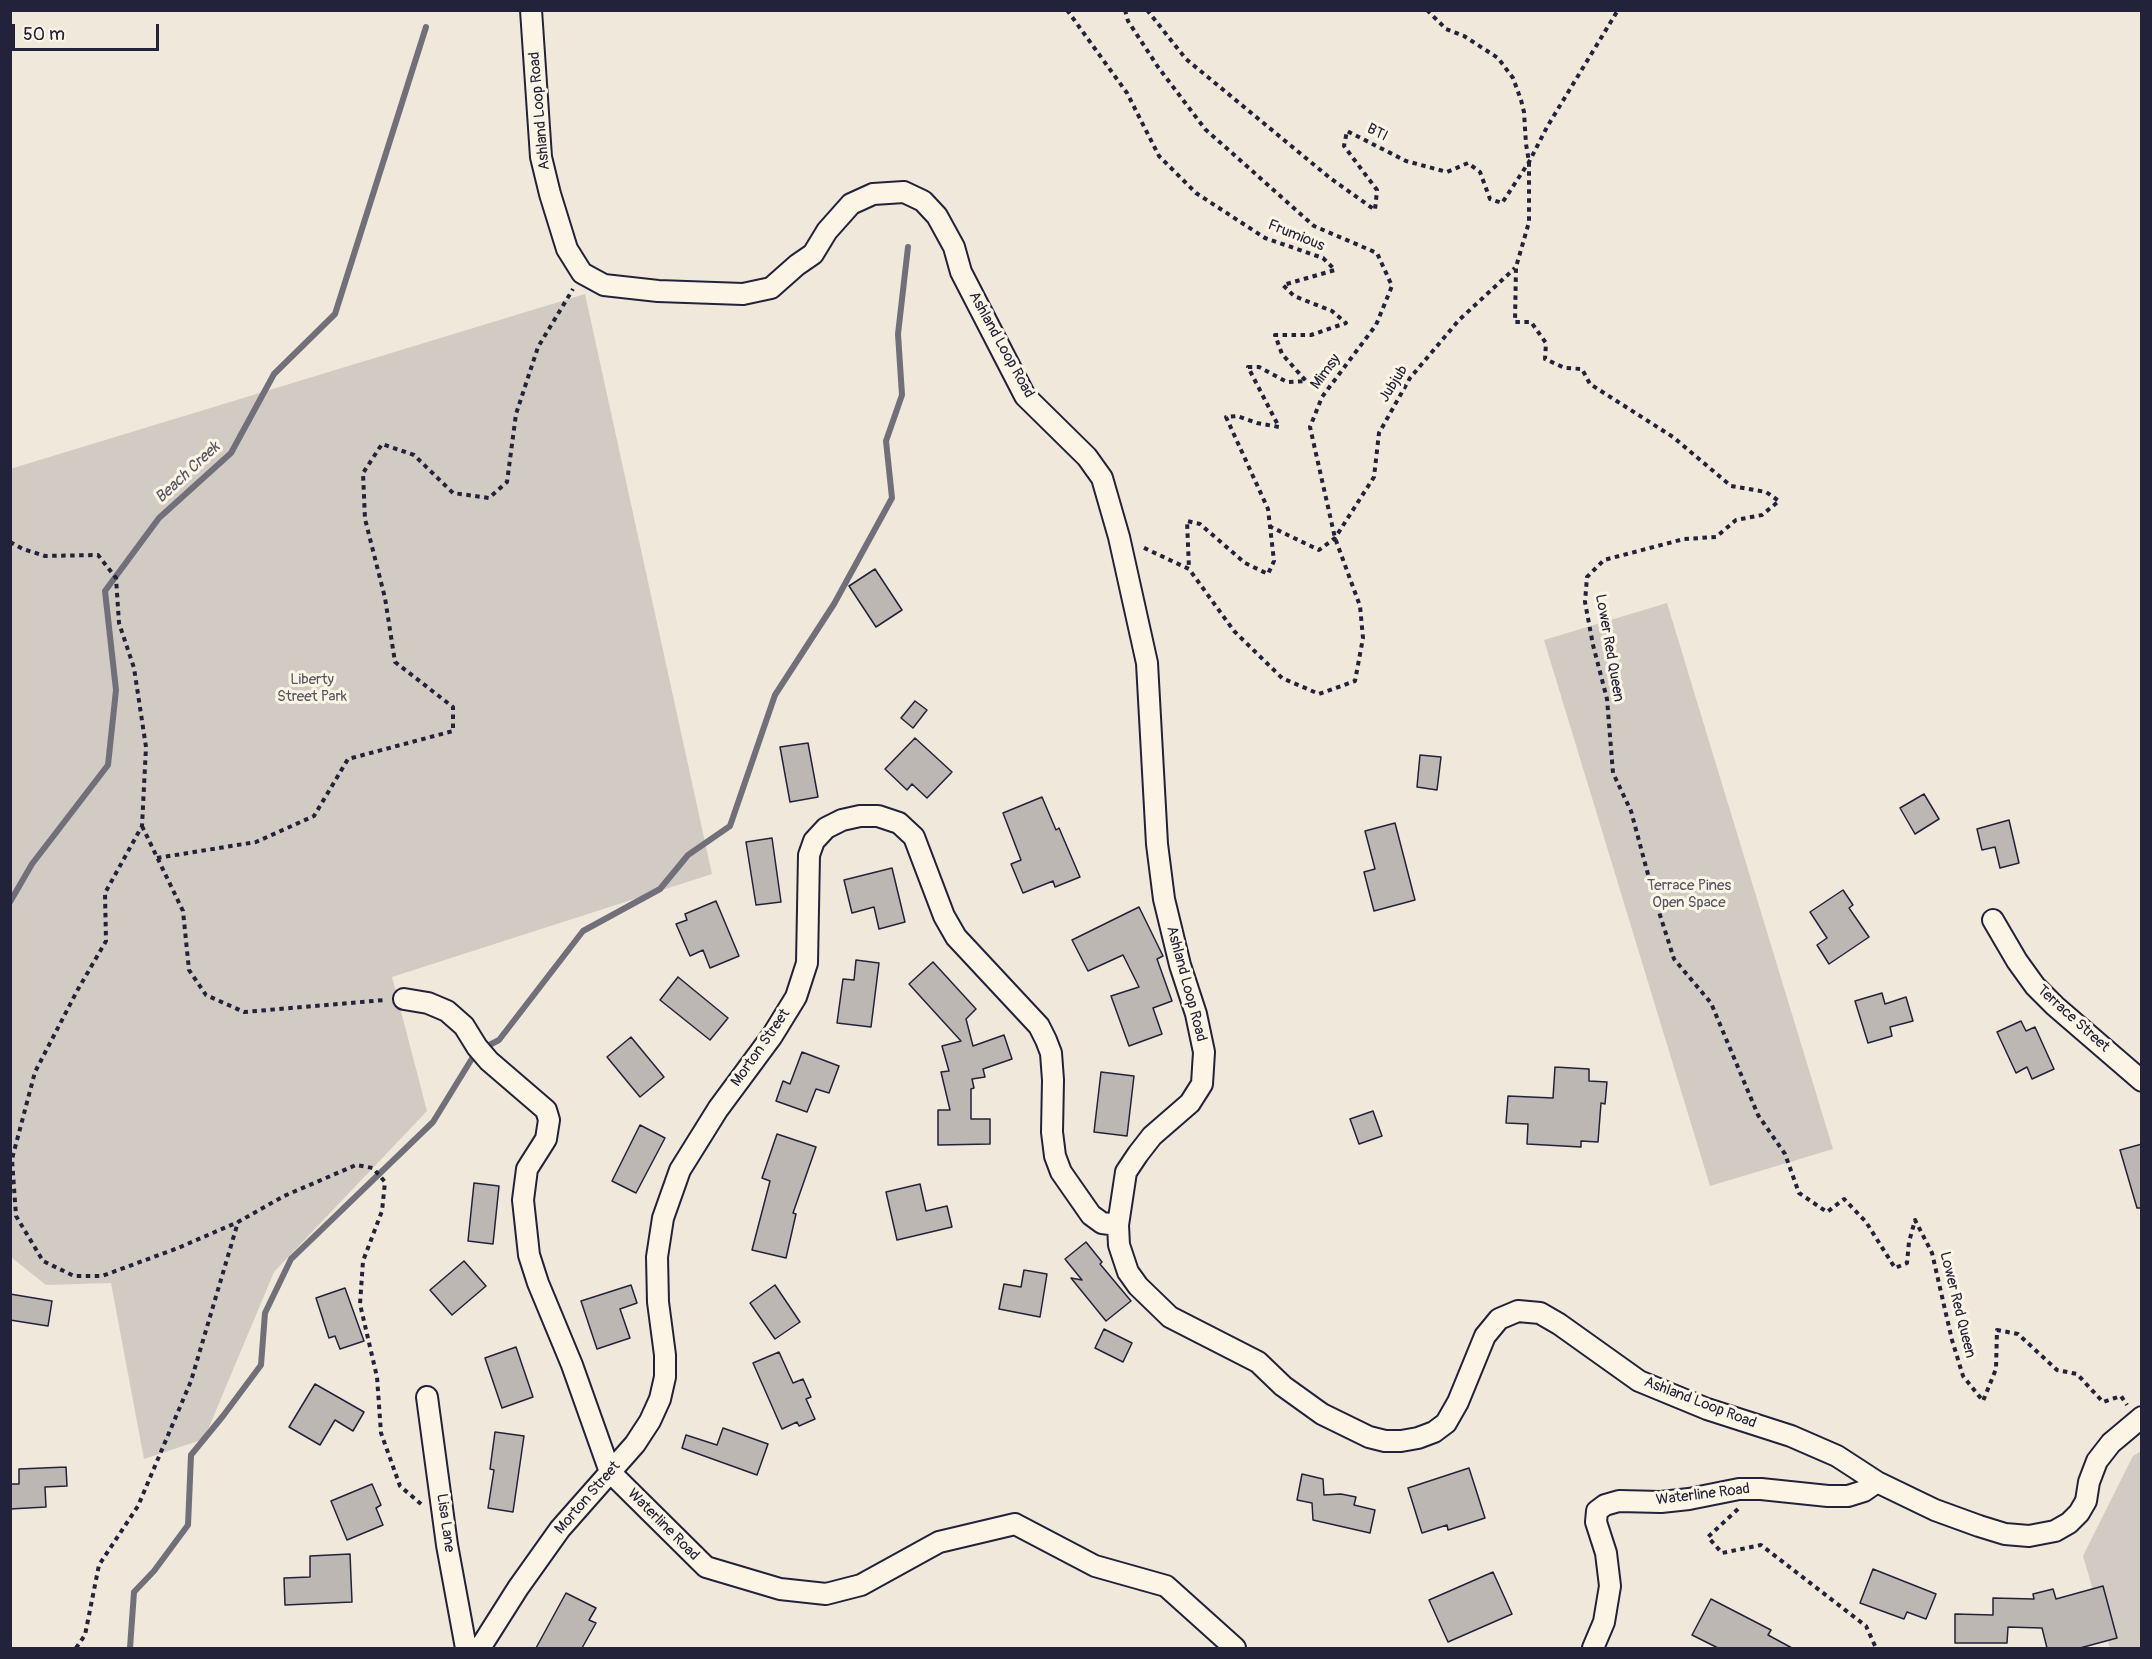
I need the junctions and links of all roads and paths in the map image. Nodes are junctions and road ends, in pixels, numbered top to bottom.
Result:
1 (531, 10) edge
2 (1067, 10) edge
3 (1125, 10) edge
4 (1147, 10) edge
5 (1427, 10) edge
6 (1618, 10) edge
7 (1529, 162) junction
8 (1516, 267) junction
9 (582, 273) junction
10 (1269, 526) junction
11 (1119, 537) junction
12 (1335, 538) junction
13 (10, 542) edge
14 (1189, 569) junction
15 (141, 826) junction
16 (157, 858) junction
17 (1993, 920) dead end
18 (404, 999) joint
19 (2142, 1081) edge
20 (238, 1222) junction
21 (1118, 1225) junction
22 (427, 1397) dead end
23 (2139, 1418) edge
24 (610, 1472) junction
25 (1877, 1482) junction
26 (1761, 1489) junction
27 (425, 1507) dead end
28 (76, 1648) edge
29 (466, 1648) edge
30 (480, 1648) edge
31 (1235, 1648) edge
32 (1593, 1648) edge
33 (1876, 1648) edge

1 - 9 street, Ashland Loop Road
2 - 10 path, Frumious
3 - 12 path, Mimsy
4 - 7 path, BTI
5 - 7 path, Lower Red Queen
6 - 7 path, BTI
7 - 8 path, Lower Red Queen
8 - 12 path, Jubjub
8 - 23 path, Lower Red Queen
9 - 11 street, Ashland Loop Road
9 - 16 path
10 - 12 path
10 - 14 path, Frumious
11 - 14 path
11 - 21 street, Ashland Loop Road
12 - 14 path, Mimsy
13 - 15 path
15 - 16 path
15 - 20 path
16 - 18 path
17 - 19 street, Terrace Street
18 - 24 street, Waterline Road
20 - 27 path
20 - 28 path
21 - 24 street, Morton Street
21 - 25 street, Ashland Loop Road
22 - 29 street, Lisa Lane
23 - 25 street, Ashland Loop Road
24 - 30 street, Morton Street
24 - 31 street, Waterline Road
25 - 26 street, Waterline Road
26 - 32 street, Waterline Road
26 - 33 path

